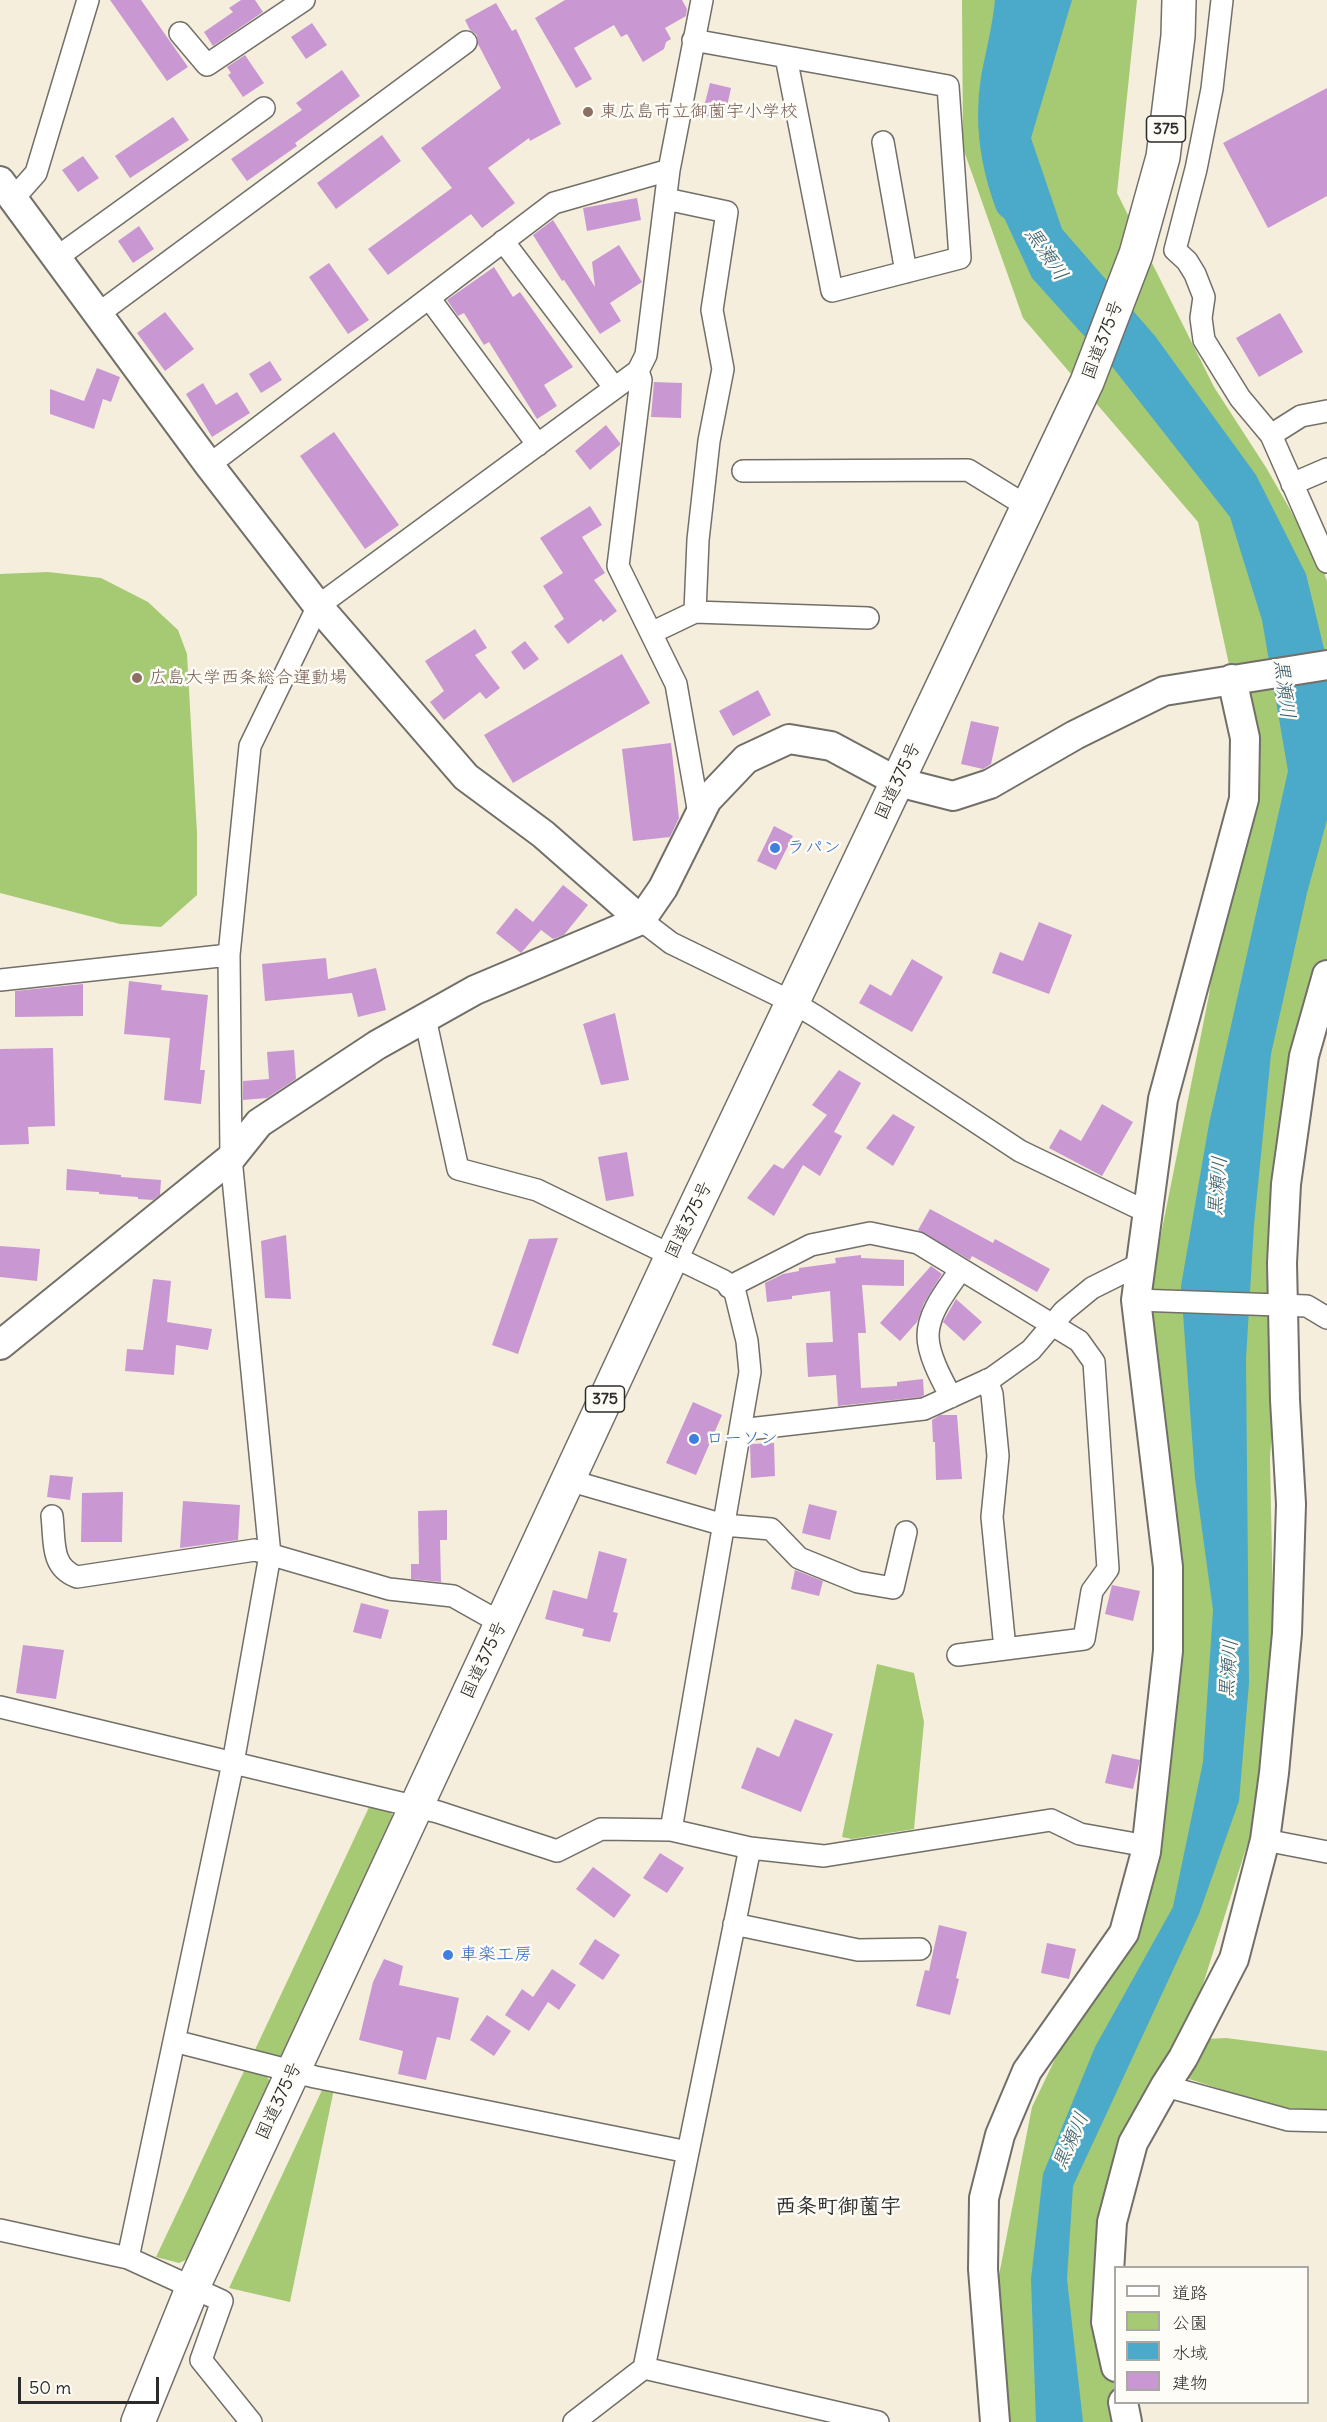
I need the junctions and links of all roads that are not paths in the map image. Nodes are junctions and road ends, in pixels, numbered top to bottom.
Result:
1 (88, 0) edge
2 (304, 0) edge
3 (702, 0) edge
4 (1179, 0) edge
5 (1222, 0) edge
6 (280, 7) edge
7 (180, 33) dead end
8 (693, 40) junction
9 (466, 42) dead end
10 (786, 57) junction
11 (264, 108) dead end
12 (883, 142) dead end
13 (1163, 157) junction
14 (1196, 169) junction
15 (669, 170) junction
16 (6, 190) edge
17 (666, 199) junction
18 (503, 241) junction
19 (56, 258) junction
20 (906, 272) junction
21 (429, 298) junction
22 (98, 314) junction
23 (638, 371) junction
24 (614, 387) junction
25 (1327, 411) edge
26 (1271, 435) junction
27 (538, 445) junction
28 (209, 465) junction
29 (1327, 469) edge
30 (743, 471) dead end
31 (1292, 484) junction
32 (1028, 507) junction
33 (1327, 561) edge
34 (318, 606) junction
35 (695, 612) junction
36 (868, 618) dead end
37 (651, 633) junction
38 (1327, 665) edge
39 (1232, 680) junction
40 (898, 782) junction
41 (699, 814) junction
42 (641, 920) junction
43 (229, 955) junction
44 (1327, 975) edge
45 (0, 981) edge
46 (794, 1003) junction
47 (426, 1018) junction
48 (231, 1158) junction
49 (1148, 1212) junction
50 (672, 1256) junction
51 (1140, 1264) junction
52 (961, 1269) junction
53 (729, 1287) junction
54 (1143, 1301) junction
55 (1280, 1306) junction
56 (1327, 1318) edge
57 (1052, 1325) junction
58 (0, 1345) edge
59 (987, 1380) junction
60 (951, 1397) junction
61 (740, 1430) junction
62 (568, 1480) junction
63 (52, 1516) dead end
64 (724, 1525) junction
65 (906, 1532) dead end
66 (270, 1556) junction
67 (501, 1623) junction
68 (1005, 1650) junction
69 (958, 1655) dead end
70 (0, 1707) edge
71 (233, 1762) junction
72 (416, 1807) junction
73 (671, 1830) junction
74 (1265, 1840) junction
75 (1147, 1846) junction
76 (750, 1848) junction
77 (1327, 1852) edge
78 (734, 1924) junction
79 (920, 1949) dead end
80 (174, 2041) junction
81 (293, 2071) junction
82 (1165, 2086) junction
83 (1327, 2121) edge
84 (688, 2152) junction
85 (0, 2230) edge
86 (128, 2258) junction
87 (192, 2289) junction
88 (1114, 2358) edge
89 (644, 2367) junction
90 (1123, 2404) edge
91 (138, 2422) edge
92 (251, 2422) edge
93 (574, 2422) edge
94 (878, 2422) edge
95 (995, 2422) edge
96 (1127, 2422) edge

1 - 16 street
2 - 6 street
3 - 8 street
4 - 13 highway, 国道375号 / 375
5 - 14 street
6 - 7 street
8 - 10 street
8 - 15 street
9 - 22 street
10 - 20 street
10 - 20 street
11 - 19 street
12 - 20 street
13 - 14 street
13 - 32 highway, 国道375号 / 375
14 - 26 street
15 - 17 street
15 - 18 street
16 - 19 street
17 - 23 street
17 - 35 street
18 - 21 street
18 - 24 street
19 - 22 street
21 - 27 street
21 - 28 street
22 - 28 street
23 - 24 street
23 - 37 street
24 - 27 street
25 - 26 street
26 - 31 street
27 - 34 street
28 - 34 street
29 - 31 street
30 - 32 street
31 - 33 street
32 - 40 highway, 国道375号 / 375
34 - 42 street
34 - 43 street
35 - 36 street
35 - 37 street
37 - 41 street
38 - 39 street
39 - 40 street
39 - 49 street
40 - 41 street
40 - 46 highway, 国道375号 / 375
41 - 42 street
42 - 46 street
42 - 47 street
43 - 45 street
43 - 48 street
44 - 55 street
46 - 49 street
46 - 50 highway, 国道375号 / 375
47 - 48 street
47 - 50 street
48 - 58 street
48 - 66 street
49 - 51 street
50 - 53 street
50 - 62 highway, 国道375号 / 375
51 - 54 street
51 - 57 street
52 - 53 street
52 - 57 street
52 - 60 street
53 - 61 street
54 - 55 street
54 - 75 street
55 - 56 street
55 - 74 street
57 - 59 street
57 - 68 street
59 - 60 street
59 - 68 street
60 - 61 street
61 - 64 street
62 - 64 street
62 - 67 highway, 国道375号 / 375
63 - 66 street
64 - 65 street
64 - 73 street
66 - 67 street
66 - 71 street
67 - 72 highway, 国道375号 / 375
68 - 69 street
70 - 71 street
71 - 72 street
71 - 80 street
72 - 73 street
72 - 81 highway, 国道375号 / 375
73 - 76 street
74 - 77 street
74 - 82 street
75 - 76 street
75 - 95 street
76 - 78 street
78 - 79 street
78 - 84 street
80 - 81 street
80 - 86 street
81 - 84 street
81 - 87 highway, 国道375号 / 375
82 - 83 street
82 - 88 street
84 - 89 street
85 - 86 street
86 - 87 street
87 - 91 highway, 国道375号 / 375
87 - 92 street
89 - 93 street
89 - 94 street
90 - 96 street

